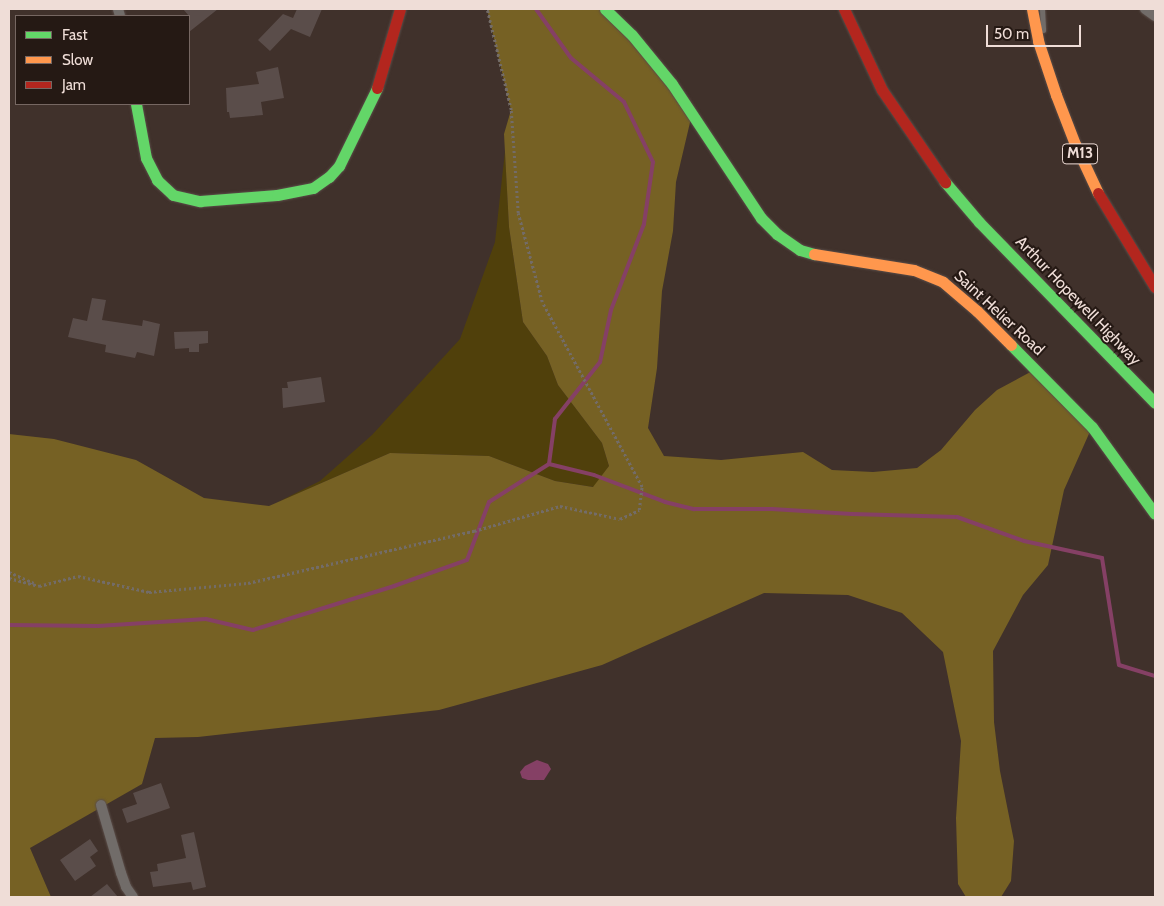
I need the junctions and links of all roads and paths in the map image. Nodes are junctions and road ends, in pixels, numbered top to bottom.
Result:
1 (400, 9) edge
2 (487, 9) edge
3 (605, 9) edge
4 (844, 9) edge
5 (1032, 9) edge
6 (1042, 9) edge
7 (1145, 9) edge
8 (1155, 16) edge
9 (1038, 41) junction
10 (136, 105) edge
11 (1155, 287) edge
12 (1155, 403) edge
13 (1155, 514) edge
14 (9, 572) edge
15 (9, 578) edge
16 (40, 586) junction
17 (101, 805) dead end
18 (133, 897) edge

1 - 10 main road
2 - 16 path
3 - 13 main road, Saint Helier Road
4 - 12 main road, Arthur Hopewell Highway
5 - 9 main road, M13
6 - 9 lane
7 - 8 street
9 - 11 main road, M13
14 - 16 path
15 - 16 path
17 - 18 street

